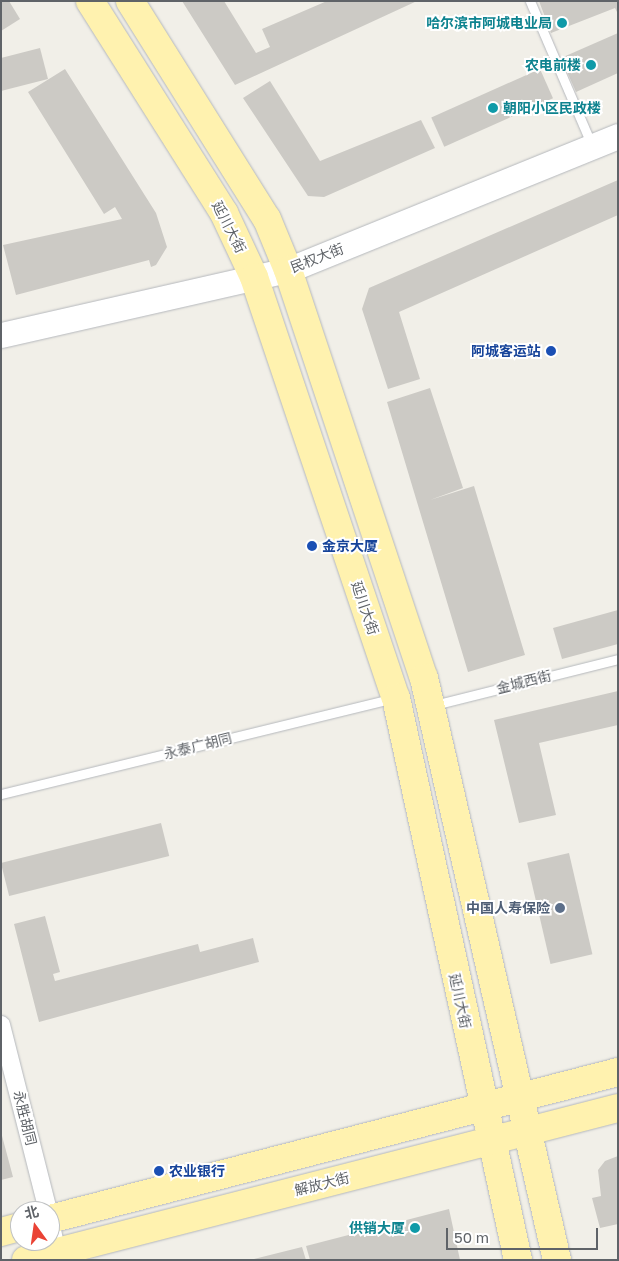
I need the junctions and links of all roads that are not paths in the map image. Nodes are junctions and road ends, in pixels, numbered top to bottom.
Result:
1 (90, 1) edge
2 (130, 1) edge
3 (530, 1) edge
4 (618, 136) edge
5 (592, 146) junction
6 (288, 270) junction
7 (254, 277) junction
8 (1, 335) edge
9 (618, 659) edge
10 (396, 698) junction
11 (431, 706) junction
12 (1, 794) edge
13 (1, 1025) edge
14 (618, 1072) edge
15 (521, 1096) junction
16 (482, 1106) junction
17 (618, 1108) edge
18 (528, 1131) junction
19 (489, 1140) junction
20 (45, 1201) edge
21 (60, 1216) edge
22 (58, 1256) edge
23 (26, 1260) edge
24 (518, 1260) edge
25 (557, 1260) edge

1 - 7 main road, 延川大街
2 - 6 main road
3 - 5 lane
4 - 5 street, 民权大街
5 - 6 street, 民权大街
6 - 7 street, 民权大街
6 - 11 main road
7 - 8 street, 民权大街
7 - 10 main road, 延川大街
9 - 11 lane, 金城西街
10 - 12 lane, 永泰广胡同
10 - 16 main road, 延川大街
11 - 15 main road
13 - 20 street, 永胜胡同
14 - 15 main road
15 - 16 main road
15 - 18 main road
16 - 19 main road, 延川大街
16 - 21 main road
17 - 18 main road, 解放大街
18 - 19 main road, 解放大街
18 - 25 main road
19 - 22 main road, 解放大街
19 - 24 main road, 延川大街
22 - 23 main road, 解放大街

